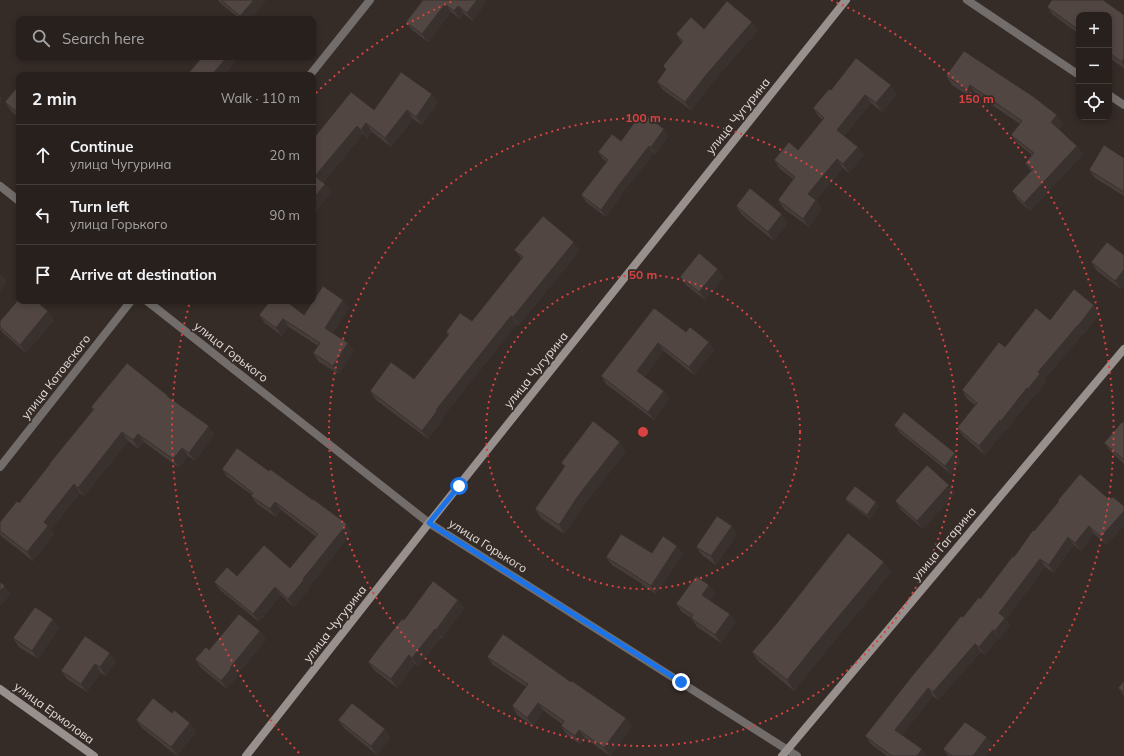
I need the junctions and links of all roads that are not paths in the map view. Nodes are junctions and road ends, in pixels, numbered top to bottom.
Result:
1 (370, 0) edge
2 (846, 0) edge
3 (967, 0) edge
4 (312, 72) edge
5 (1076, 73) edge
6 (1112, 97) edge
7 (1124, 106) edge
8 (0, 186) edge
9 (16, 199) edge
10 (128, 304) edge
11 (150, 304) edge
12 (1124, 349) edge
13 (0, 467) edge
14 (429, 523) junction
15 (0, 689) edge
16 (787, 749) junction
17 (94, 756) edge
18 (246, 756) edge
19 (782, 756) edge
20 (797, 756) edge

1 - 4 street
2 - 14 street, улица Чугурина
3 - 5 street
6 - 7 street
8 - 9 street
10 - 13 street, улица Котовского
11 - 14 street, улица Горького
12 - 16 street, улица Гагарина
14 - 16 street, улица Горького
14 - 18 street, улица Чугурина
15 - 17 street, улица Ермолова
16 - 19 street, улица Гагарина
16 - 20 street, улица Горького

